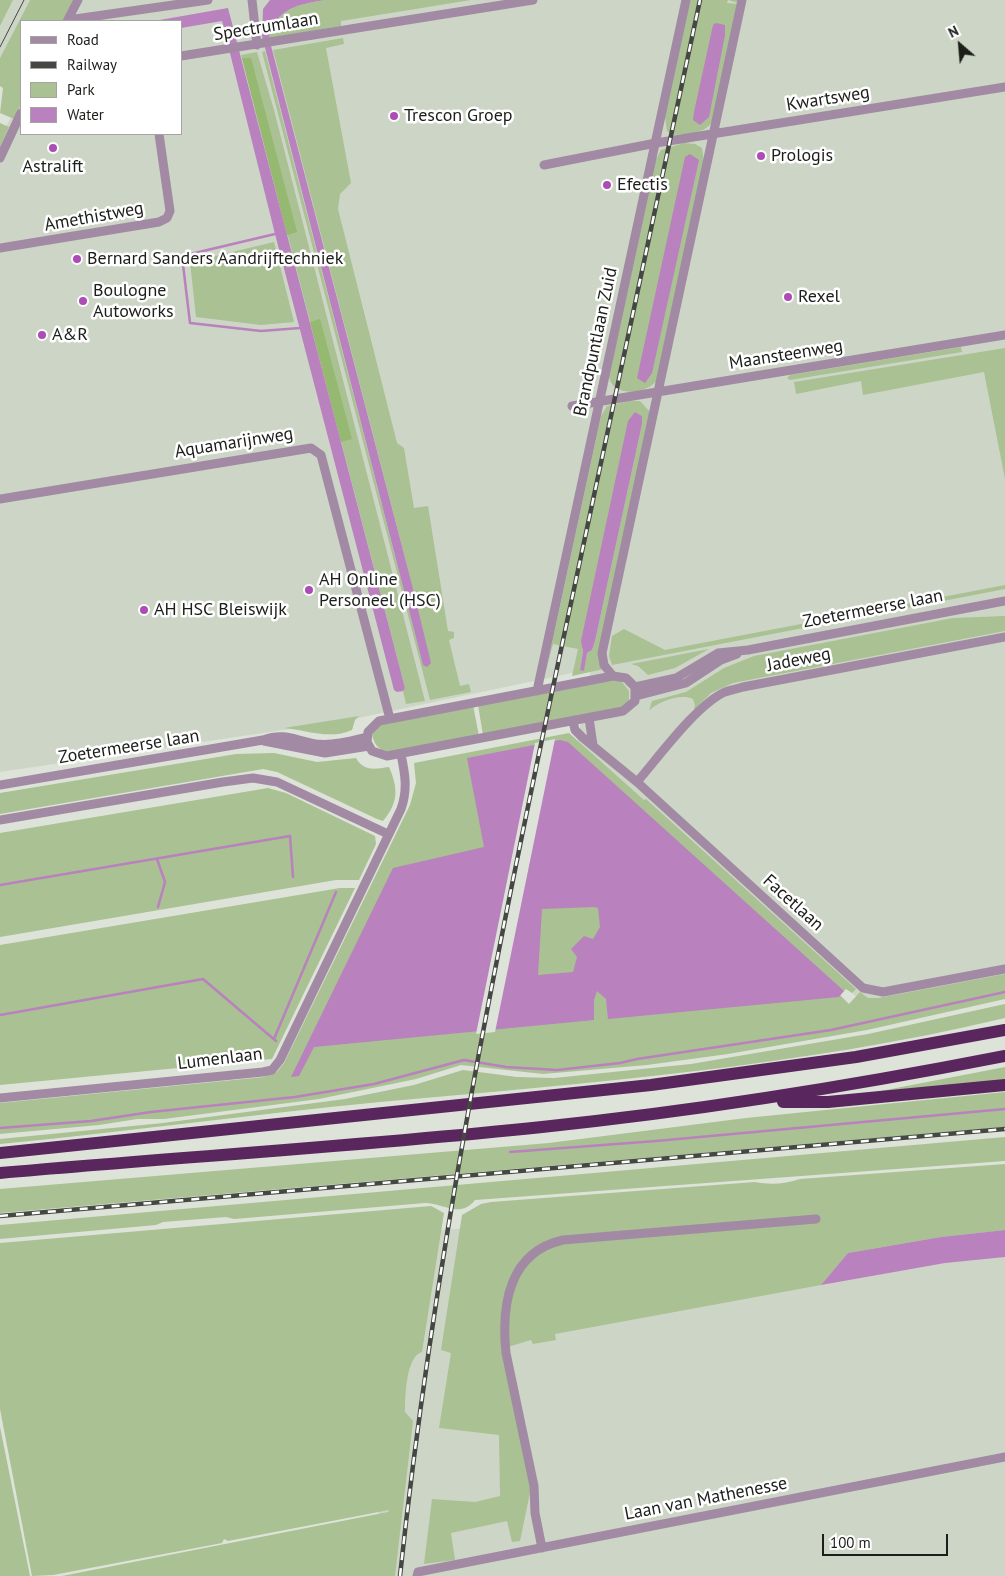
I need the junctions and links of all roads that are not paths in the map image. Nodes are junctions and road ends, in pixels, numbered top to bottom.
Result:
1 (78, 0) edge
2 (208, 0) edge
3 (252, 0) edge
4 (533, 0) edge
5 (686, 0) edge
6 (742, 0) edge
7 (67, 20) edge
8 (257, 45) junction
9 (182, 56) edge
10 (1005, 87) edge
11 (20, 115) edge
12 (714, 134) junction
13 (158, 135) edge
14 (656, 143) junction
15 (0, 158) edge
16 (544, 164) dead end
17 (0, 248) edge
18 (1005, 335) edge
19 (659, 392) junction
20 (600, 401) junction
21 (572, 406) dead end
22 (0, 499) edge
23 (1005, 601) edge
24 (1005, 638) edge
25 (613, 676) junction
26 (537, 691) junction
27 (636, 691) junction
28 (589, 718) junction
29 (390, 719) junction
30 (572, 721) junction
31 (368, 742) junction
32 (594, 746) junction
33 (401, 754) junction
34 (637, 782) junction
35 (0, 784) edge
36 (0, 820) edge
37 (388, 834) junction
38 (1005, 969) edge
39 (1005, 1030) edge
40 (1005, 1056) edge
41 (1005, 1085) edge
42 (0, 1098) edge
43 (746, 1101) junction
44 (0, 1152) edge
45 (0, 1173) edge
46 (816, 1219) dead end
47 (1005, 1457) edge
48 (542, 1548) junction
49 (417, 1576) edge

1 - 7 street
2 - 7 street
3 - 8 street
4 - 8 street, Spectrumlaan
5 - 14 street, Brandpuntlaan Zuid
6 - 12 street
8 - 9 street, Spectrumlaan
10 - 12 street, Kwartsweg
11 - 15 street
12 - 14 street, Kwartsweg
12 - 19 street
13 - 17 street, Amethistweg
14 - 16 street, Kwartsweg
14 - 20 street, Brandpuntlaan Zuid
18 - 19 street, Maansteenweg
19 - 20 street, Maansteenweg
19 - 25 street
20 - 21 street, Maansteenweg
20 - 26 street, Brandpuntlaan Zuid
22 - 29 street, Aquamarijnweg
23 - 27 street, Zoetermeerse laan
24 - 34 street, Jadeweg
25 - 26 street
25 - 27 street
26 - 29 street
27 - 28 street
28 - 30 street
28 - 32 street
29 - 31 street
30 - 32 street, Facetlaan
30 - 33 street
31 - 33 street
31 - 35 street, Zoetermeerse laan
32 - 34 street, Facetlaan
33 - 37 street, Lumenlaan
34 - 38 street, Facetlaan
36 - 37 street
37 - 42 street, Lumenlaan
39 - 44 highway
40 - 43 highway
41 - 43 highway
43 - 45 highway
46 - 48 street
47 - 48 street, Laan van Mathenesse
48 - 49 street, Laan van Mathenesse

